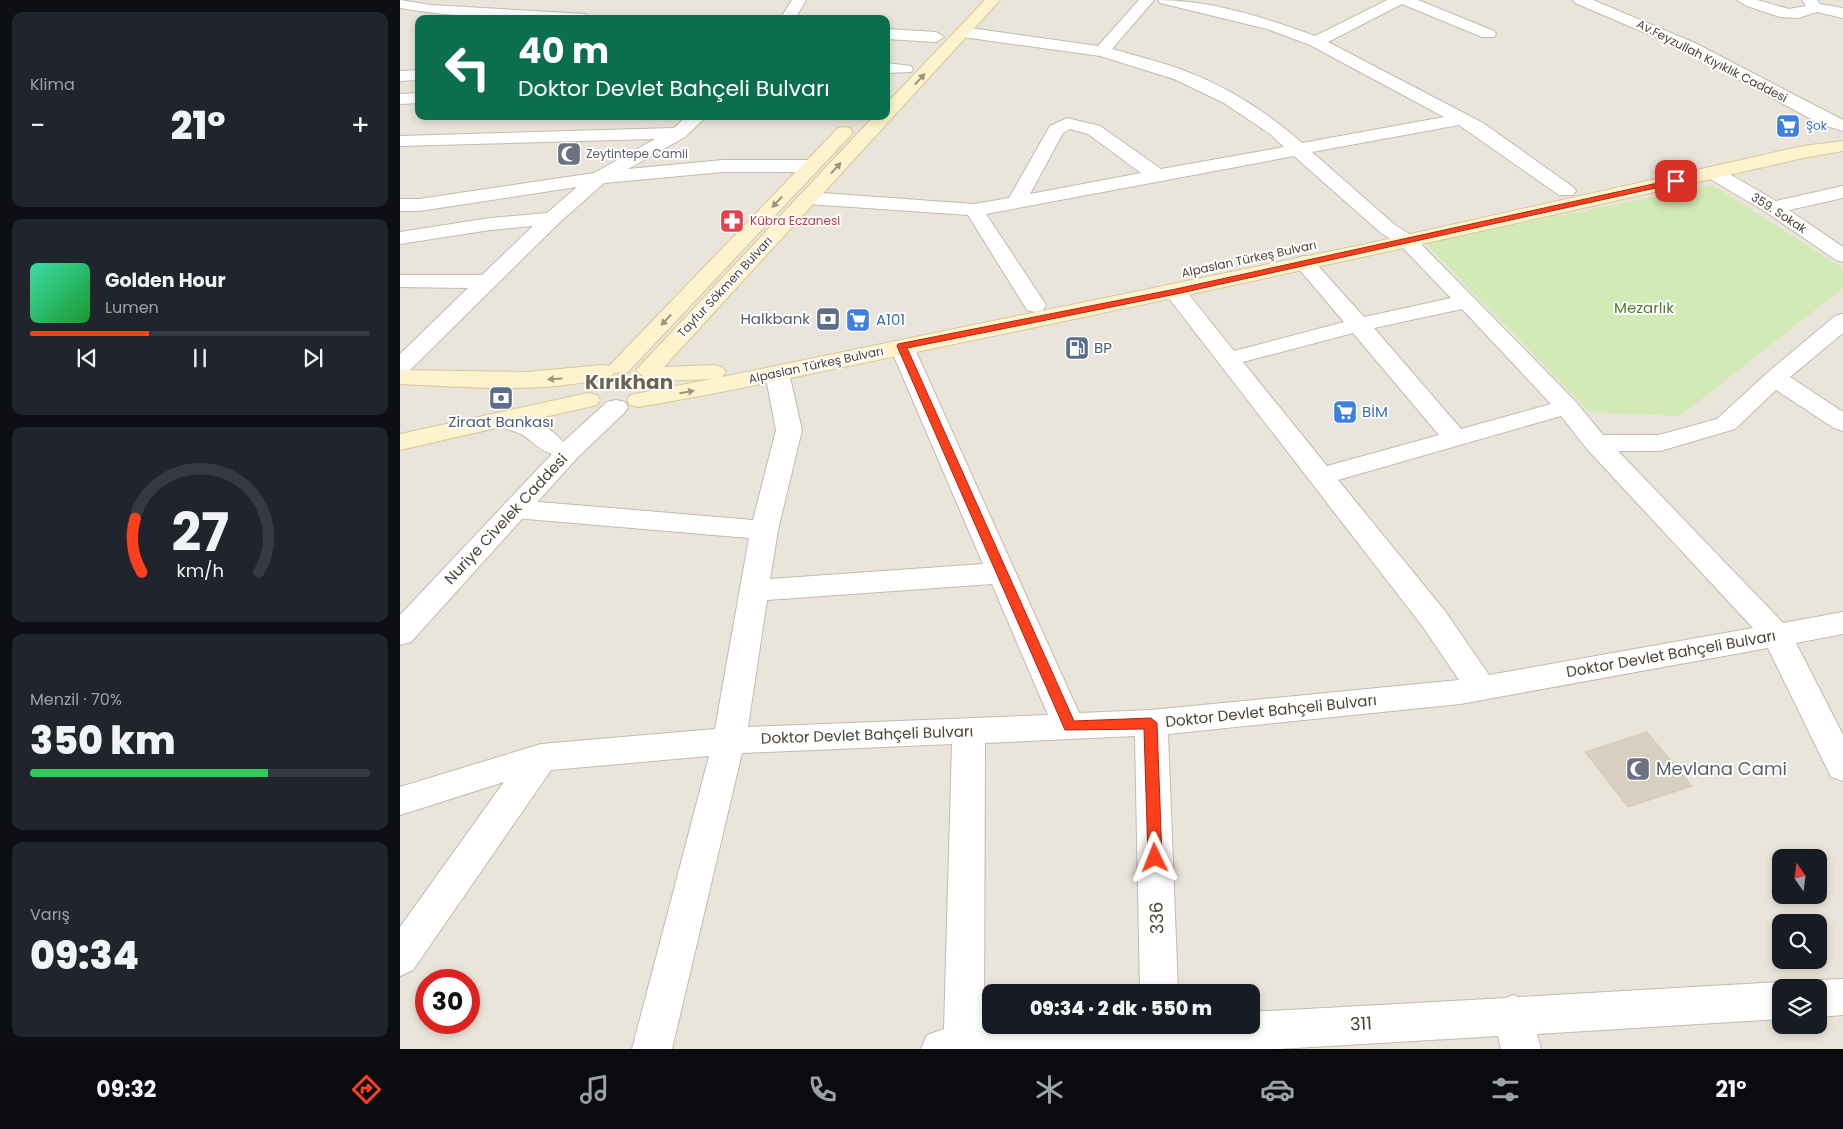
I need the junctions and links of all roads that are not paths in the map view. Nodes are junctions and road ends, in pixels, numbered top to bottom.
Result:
1 (456, 0) edge
2 (532, 0) edge
3 (799, 0) edge
4 (974, 0) edge
5 (993, 0) edge
6 (1148, 0) edge
7 (1165, 0) edge
8 (1398, 0) edge
9 (1405, 0) edge
10 (1580, 0) edge
11 (1744, 0) edge
12 (1812, 3) edge
13 (400, 4) edge
14 (431, 9) junction
15 (1843, 13) edge
16 (516, 14) junction
17 (418, 15) edge
18 (522, 15) edge
19 (790, 15) edge
20 (415, 17) edge
21 (408, 20) dead end
22 (963, 32) junction
23 (890, 34) edge
24 (1488, 34) dead end
25 (936, 37) junction
26 (1316, 42) junction
27 (1102, 51) junction
28 (905, 69) joint
29 (415, 75) edge
30 (890, 75) edge
31 (400, 76) edge
32 (400, 98) edge
33 (415, 98) edge
34 (890, 110) edge
35 (1461, 119) junction
36 (694, 120) edge
37 (855, 120) edge
38 (880, 120) edge
39 (1843, 126) edge
40 (1843, 132) edge
41 (680, 133) junction
42 (400, 141) edge
43 (1843, 146) edge
44 (1300, 151) junction
45 (811, 166) junction
46 (1714, 173) junction
47 (1159, 177) junction
48 (599, 178) junction
49 (1566, 191) junction
50 (1843, 192) edge
51 (808, 198) junction
52 (1016, 202) junction
53 (400, 205) edge
54 (1773, 208) junction
55 (974, 210) junction
56 (553, 218) junction
57 (1388, 230) junction
58 (400, 238) edge
59 (1407, 241) junction
60 (1843, 256) edge
61 (1304, 262) junction
62 (400, 281) edge
63 (488, 282) junction
64 (1176, 292) junction
65 (1467, 301) junction
66 (1035, 305) junction
67 (1358, 325) junction
68 (1839, 330) edge
69 (902, 346) junction
70 (1229, 359) junction
71 (400, 367) edge
72 (612, 370) junction
73 (651, 372) junction
74 (777, 373) junction
75 (400, 377) edge
76 (1775, 378) junction
77 (609, 402) junction
78 (1567, 407) junction
79 (504, 420) junction
80 (1843, 424) edge
81 (1455, 437) junction
82 (400, 442) edge
83 (1596, 443) junction
84 (553, 446) junction
85 (1320, 476) junction
86 (515, 509) junction
87 (764, 530) junction
88 (1003, 573) junction
89 (756, 590) junction
90 (400, 609) edge
91 (1843, 623) edge
92 (400, 634) edge
93 (1776, 634) junction
94 (1481, 688) junction
95 (1151, 723) junction
96 (1070, 727) junction
97 (969, 731) junction
98 (729, 741) junction
99 (541, 756) junction
100 (1843, 766) edge
101 (400, 801) edge
102 (400, 958) edge
103 (1159, 984) edge
104 (1843, 997) edge
105 (1827, 998) edge
106 (1772, 1001) edge
107 (1517, 1032) edge
108 (1160, 1037) edge
109 (956, 1048) edge
110 (652, 1049) edge

1 - 14 street
2 - 16 street
3 - 19 street
4 - 25 main road
5 - 22 main road, Tayfur Sökmen Bulvarı
6 - 27 street
7 - 26 street
8 - 26 street
9 - 24 street
10 - 39 street, Av.Feyzullah Kıyıklık Caddesi
11 - 12 street
12 - 15 street
13 - 14 street
14 - 16 street
14 - 17 street
16 - 18 street
20 - 21 street
22 - 27 street
34 -> 22 main road, Tayfur Sökmen Bulvarı
23 - 25 street
25 - 28 main road
26 - 35 street
27 - 44 street
28 - 30 street
29 - 31 street
32 - 33 street
35 - 44 street
35 - 49 street
36 - 41 street
37 - 45 main road, Tayfur Sökmen Bulvarı
51 -> 38 main road, Tayfur Sökmen Bulvarı
40 - 49 main road, Alpaslan Türkeş Bulvarı
41 - 42 street
41 - 48 street
43 - 46 main road, Alpaslan Türkeş Bulvarı
44 - 47 street
44 - 57 street
45 - 48 street
45 -> 72 main road, Tayfur Sökmen Bulvarı
46 - 54 street, 359. Sokak
46 - 59 main road, Alpaslan Türkeş Bulvarı
47 - 52 street
47 - 52 street
48 - 53 street
48 - 56 street
49 - 57 main road, Alpaslan Türkeş Bulvarı
50 - 54 street
51 - 55 street
51 - 73 main road, Tayfur Sökmen Bulvarı
52 - 55 street
54 - 60 street, 359. Sokak
55 - 66 street
56 - 58 street
56 - 63 street
57 - 59 street
57 - 66 main road, Alpaslan Türkeş Bulvarı
59 - 61 main road, Alpaslan Türkeş Bulvarı
59 - 65 street
61 - 64 main road, Alpaslan Türkeş Bulvarı
61 - 67 street
62 - 63 street
63 - 71 street
64 - 69 main road, Alpaslan Türkeş Bulvarı
64 - 70 street
65 - 67 street
65 - 78 street
66 - 73 main road, Alpaslan Türkeş Bulvarı
67 - 70 street
67 - 81 street
68 - 76 street
69 - 74 main road, Alpaslan Türkeş Bulvarı
69 - 88 street
70 - 85 street
72 - 73 main road
72 -> 75 main road
72 - 77 main road, Nuriye Civelek Caddesi
73 - 77 main road, Nuriye Civelek Caddesi
77 -> 74 main road, Alpaslan Türkeş Bulvarı
74 - 87 street
76 - 80 street
76 - 83 street
77 - 79 main road, Alpaslan Türkeş Bulvarı
77 - 84 street, Nuriye Civelek Caddesi
77 - 86 street, Nuriye Civelek Caddesi
78 - 81 street
78 - 83 street
79 - 82 main road, Alpaslan Türkeş Bulvarı
79 - 84 street
81 - 85 street
83 - 93 street
84 - 90 street, Nuriye Civelek Caddesi
85 - 94 street
86 - 87 street
86 - 92 street, Nuriye Civelek Caddesi
87 - 89 street
88 - 89 street
88 - 96 street
89 - 98 street
91 - 93 street, Doktor Devlet Bahçeli Bulvarı
93 - 94 street, Doktor Devlet Bahçeli Bulvarı
93 - 100 street
94 - 95 street, Doktor Devlet Bahçeli Bulvarı
95 - 96 street, Doktor Devlet Bahçeli Bulvarı
95 - 103 street, 336
96 - 97 street, Doktor Devlet Bahçeli Bulvarı
97 - 98 street, Doktor Devlet Bahçeli Bulvarı
97 - 109 street
98 - 99 street, Doktor Devlet Bahçeli Bulvarı
98 - 110 street
99 - 101 street, Doktor Devlet Bahçeli Bulvarı
99 - 102 street
104 - 105 street
106 - 107 street, 311
107 - 108 street, 311
108 - 109 street, 311

